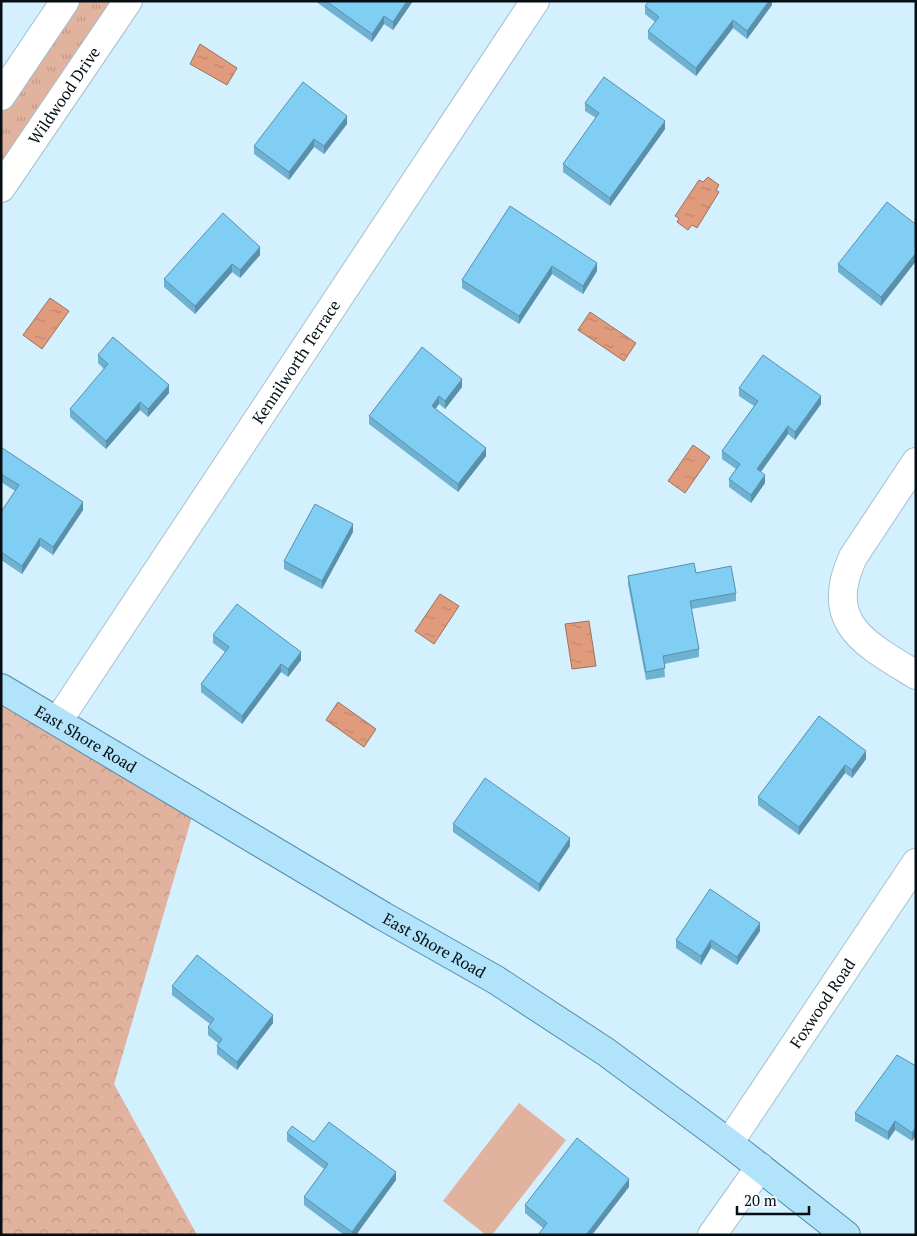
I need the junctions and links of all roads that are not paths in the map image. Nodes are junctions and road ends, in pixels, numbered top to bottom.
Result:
1 (65, 1) edge
2 (128, 1) edge
3 (535, 1) edge
4 (1, 96) edge
5 (1, 188) edge
6 (916, 462) edge
7 (916, 676) edge
8 (1, 688) edge
9 (58, 721) junction
10 (916, 863) edge
11 (729, 1143) junction
12 (760, 1167) junction
13 (712, 1235) edge
14 (846, 1235) edge

1 - 4 street
2 - 5 street, Wildwood Drive
3 - 9 street, Kennilworth Terrace
6 - 7 street
8 - 9 main road, East Shore Road
9 - 11 main road, East Shore Road
10 - 11 street, Foxwood Road
11 - 12 main road, East Shore Road
12 - 13 street
12 - 14 main road, East Shore Road

